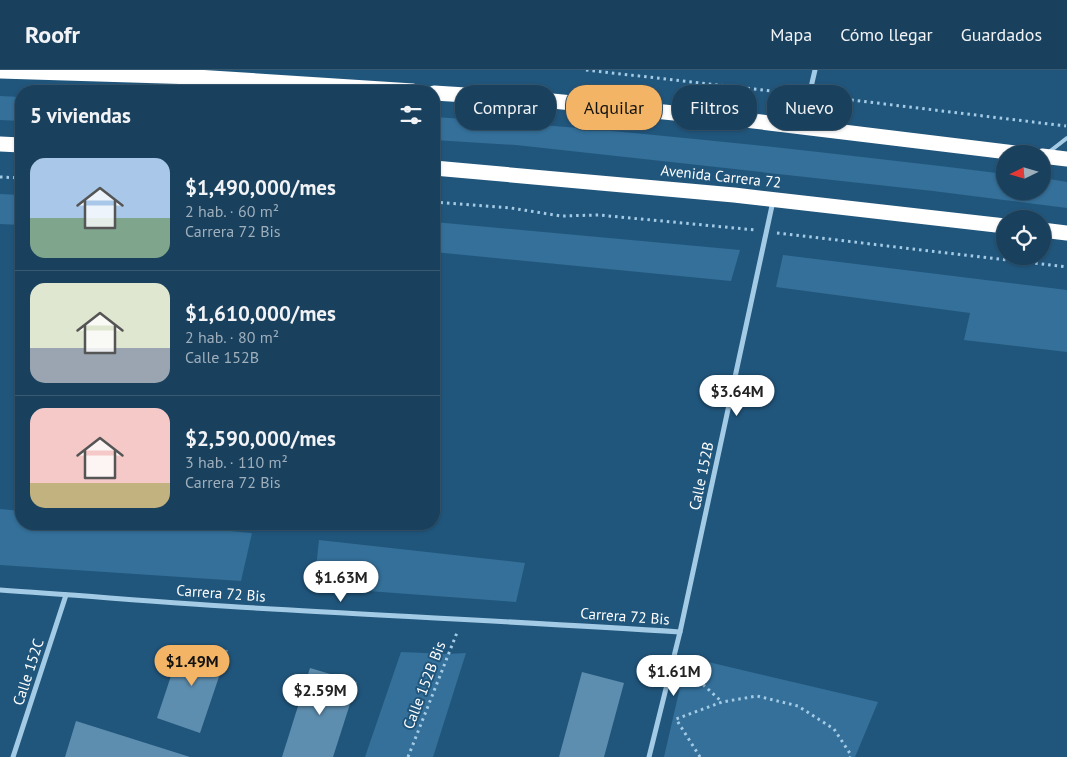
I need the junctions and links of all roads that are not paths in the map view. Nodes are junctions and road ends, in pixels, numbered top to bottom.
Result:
1 (815, 70) edge
2 (0, 71) edge
3 (320, 85) edge
4 (811, 85) edge
5 (440, 93) edge
6 (767, 123) edge
7 (827, 130) edge
8 (1067, 138) edge
9 (0, 144) edge
10 (15, 145) edge
11 (1051, 150) edge
12 (996, 151) edge
13 (1051, 157) edge
14 (1067, 159) edge
15 (440, 169) edge
16 (774, 199) junction
17 (996, 225) edge
18 (1051, 231) edge
19 (1067, 233) edge
20 (0, 590) edge
21 (66, 595) junction
22 (680, 632) junction
23 (13, 757) edge
24 (649, 757) edge

1 - 4 street
2 - 3 highway
5 - 6 highway
7 - 12 highway
8 - 11 lane
9 - 10 highway
13 - 14 highway
15 - 16 highway, Avenida Carrera 72
16 - 17 highway, Avenida Carrera 72
16 - 22 street, Calle 152B
18 - 19 highway
20 - 21 street, Carrera 72 Bis
21 - 22 street, Carrera 72 Bis
21 - 23 street, Calle 152C
22 - 24 street, Calle 152B

